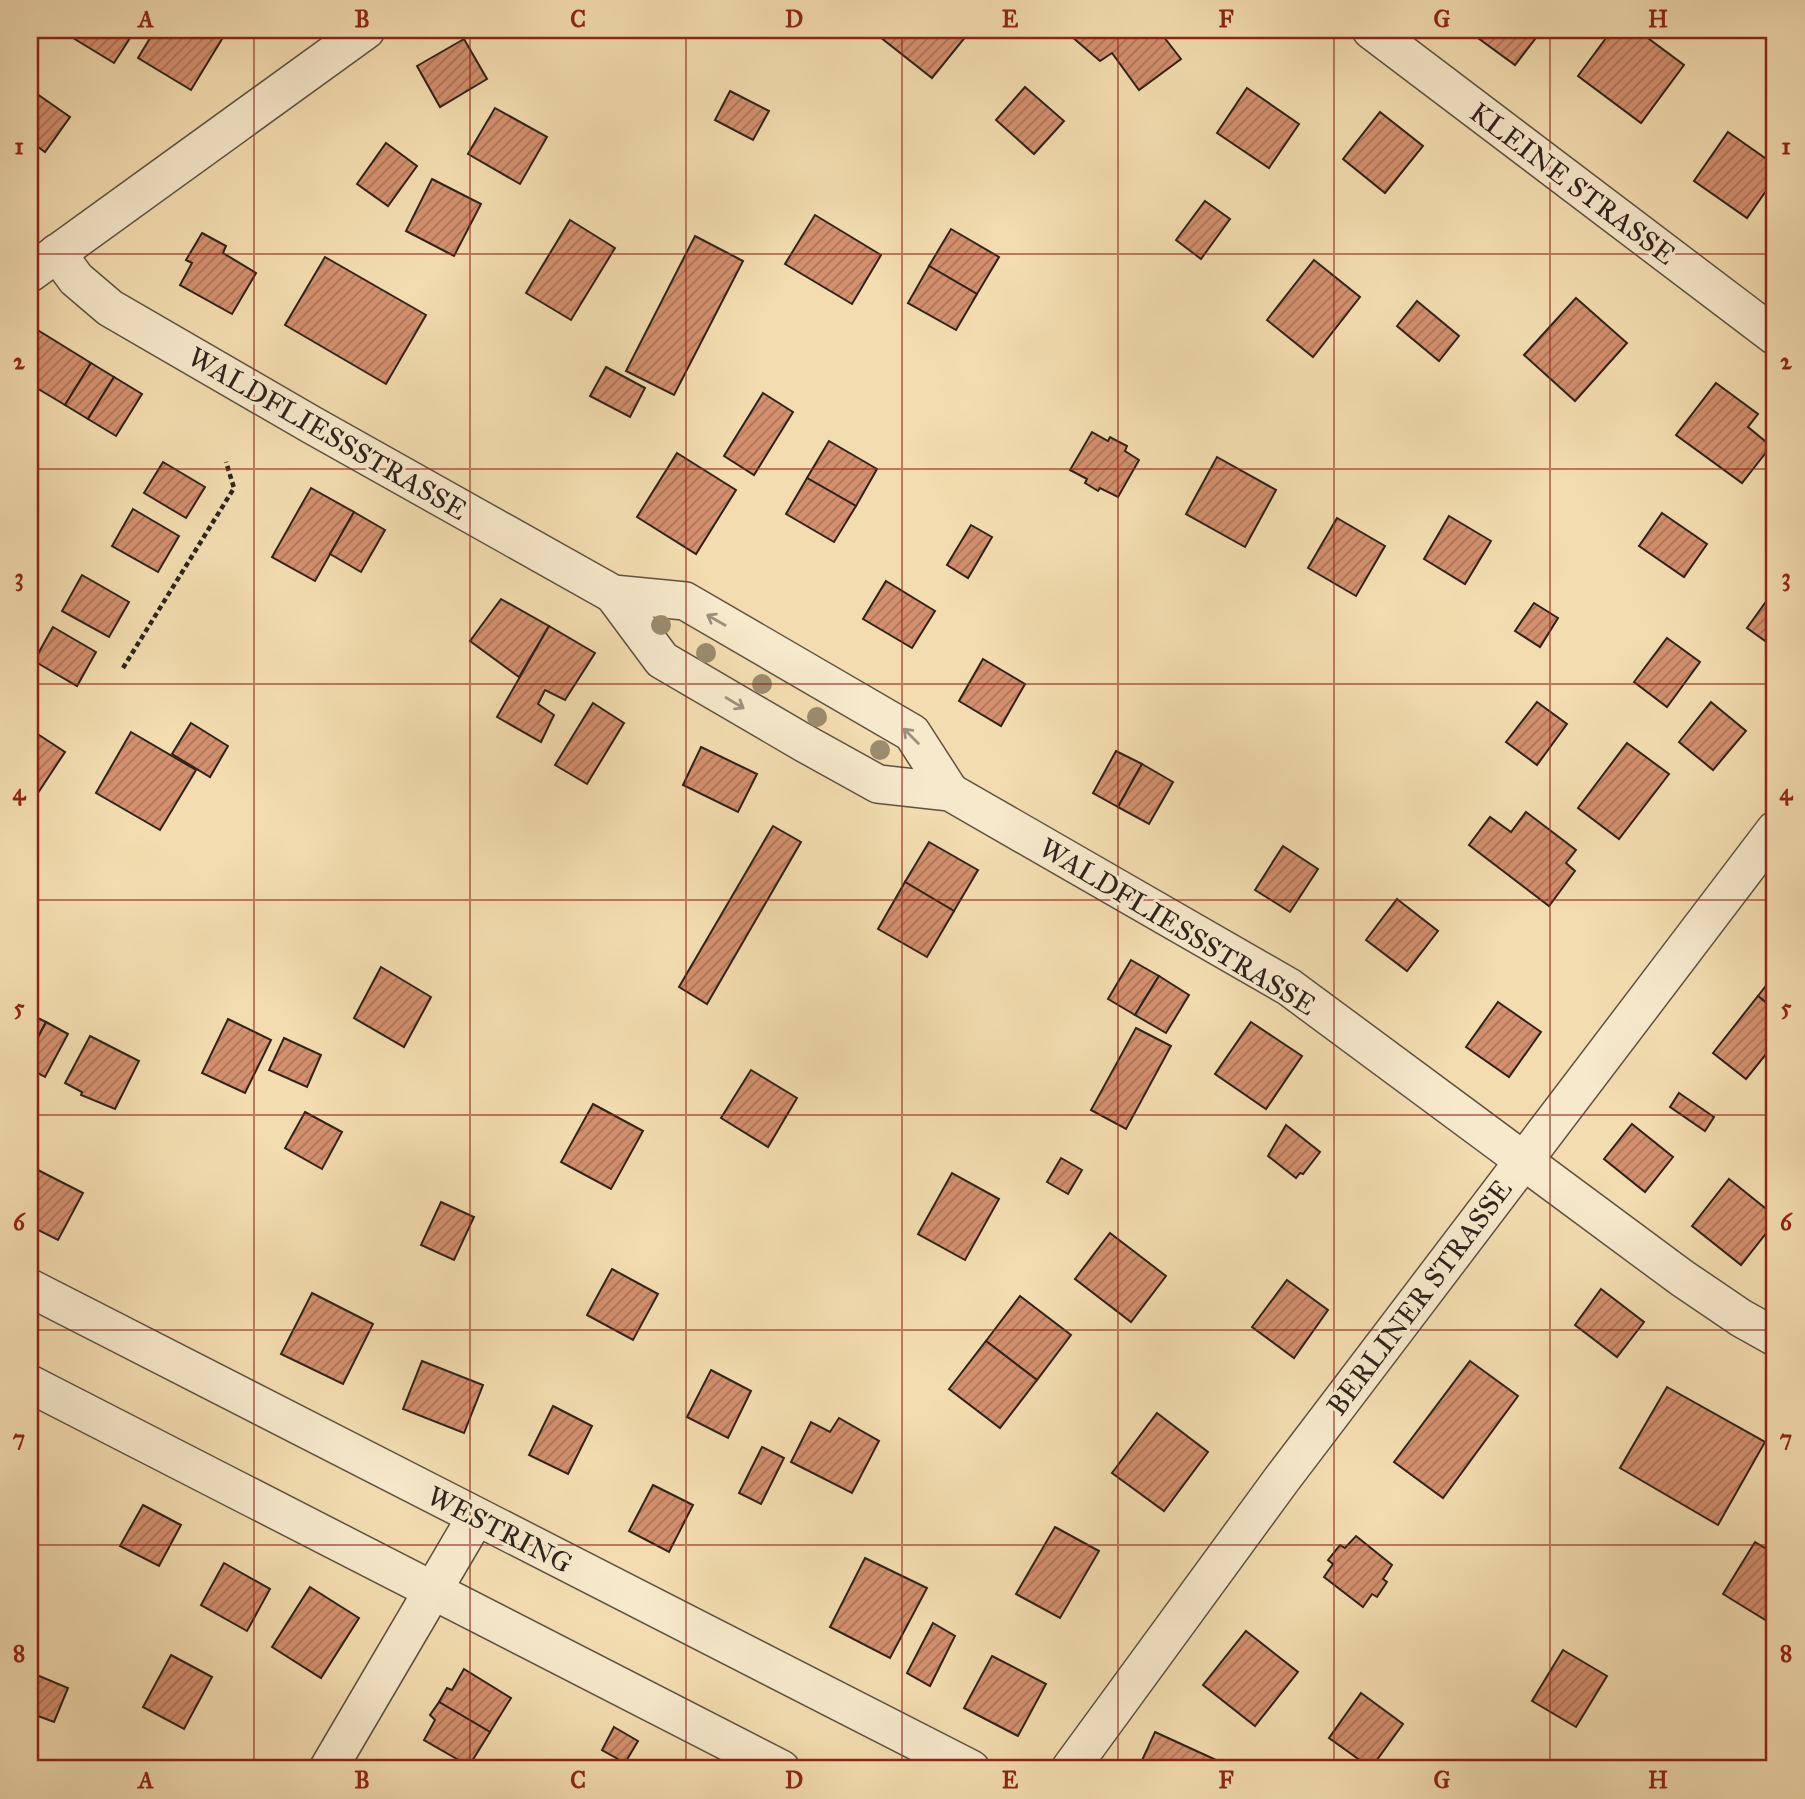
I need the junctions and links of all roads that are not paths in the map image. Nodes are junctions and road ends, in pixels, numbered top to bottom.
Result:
1 (366, 30) edge
2 (1371, 30) edge
3 (43, 263) edge
4 (1775, 336) edge
5 (614, 594) junction
6 (950, 792) junction
7 (1775, 831) edge
8 (1523, 1159) junction
9 (30, 1289) edge
10 (1775, 1337) edge
11 (30, 1384) edge
12 (476, 1517) junction
13 (432, 1591) junction
14 (328, 1769) edge
15 (781, 1769) edge
16 (971, 1769) edge
17 (1070, 1769) edge

1 - 3 street
2 - 4 street, KLEINE STRASSE
3 - 5 street, WALDFLIESSSTRASSE
5 -> 6 street, WALDFLIESSSTRASSE
6 -> 5 street, WALDFLIESSSTRASSE
6 - 8 street, WALDFLIESSSTRASSE
7 - 8 street, BERLINER STRASSE
8 - 10 street, WALDFLIESSSTRASSE
8 - 17 street, BERLINER STRASSE
9 - 12 street, WESTRING
11 - 13 street
12 - 13 street
12 - 16 street, WESTRING
13 - 14 street
13 - 15 street

